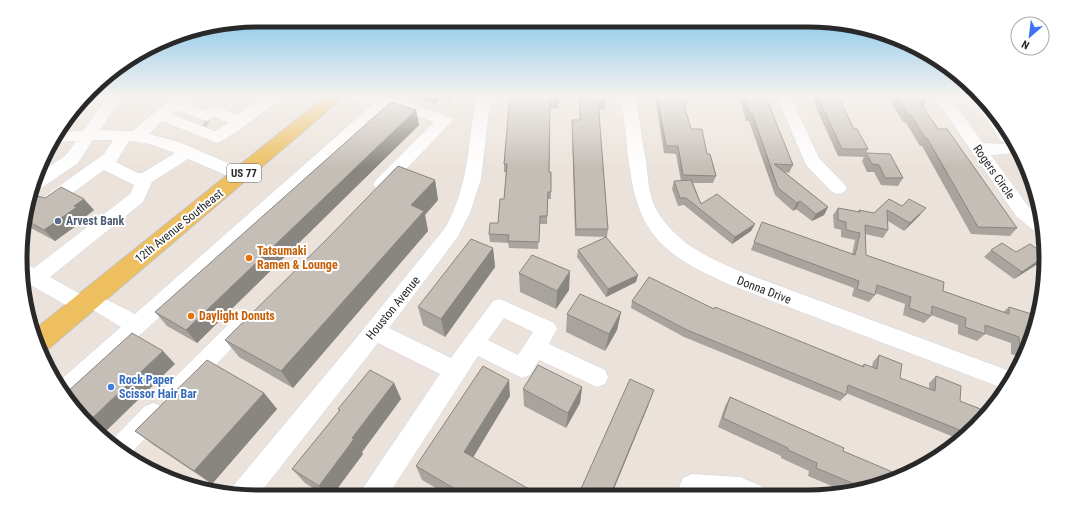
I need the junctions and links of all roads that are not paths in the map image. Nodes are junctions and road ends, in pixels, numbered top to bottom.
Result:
1 (99, 119) edge
2 (154, 119) edge
3 (194, 119) tunnel mouth
4 (214, 119) tunnel mouth
5 (243, 119) edge
6 (309, 119) edge
7 (366, 119) edge
8 (442, 119) edge
9 (480, 119) edge
10 (632, 119) edge
11 (794, 119) edge
12 (957, 119) edge
13 (233, 127) junction
14 (87, 136) junction
15 (130, 136) junction
16 (62, 137) edge
17 (977, 148) junction
18 (1010, 148) edge
19 (186, 153) junction
20 (104, 163) junction
21 (241, 175) junction
22 (146, 179) junction
23 (40, 181) edge
24 (838, 188) dead end
25 (372, 193) edge
26 (50, 200) edge
27 (1036, 223) edge
28 (29, 274) edge
29 (86, 302) junction
30 (255, 312) edge
31 (137, 326) junction
32 (375, 331) junction
33 (41, 338) edge
34 (475, 344) junction
35 (534, 348) junction
36 (455, 371) junction
37 (597, 377) dead end
38 (1005, 379) edge
39 (67, 388) edge
40 (122, 445) edge
41 (692, 487) dead end
42 (246, 490) edge
43 (377, 490) edge
44 (740, 490) edge

1 - 14 street
2 - 15 street
3 - 13 street
4 - 13 street
5 - 13 street
6 - 21 main road, 12th Avenue Southeast / US 77
7 - 31 street
8 - 25 street
9 - 32 street, Houston Avenue
10 - 38 street, Donna Drive
11 - 24 street
12 - 17 street, Rogers Circle
14 - 15 street
14 - 16 street
14 - 23 street
15 - 19 street
15 - 20 street
17 - 18 street
17 - 27 street, Rogers Circle
19 - 21 street
19 - 22 street
20 - 22 street
20 - 26 street
21 - 29 main road, 12th Avenue Southeast / US 77
22 - 28 street
28 - 29 street
29 - 31 street
29 - 33 main road, 12th Avenue Southeast / US 77
30 - 40 street
31 - 39 street
32 - 36 street
32 - 42 street, Houston Avenue
34 - 35 street
34 - 35 street
34 - 36 street
35 - 37 street
36 - 43 street
41 - 44 street

